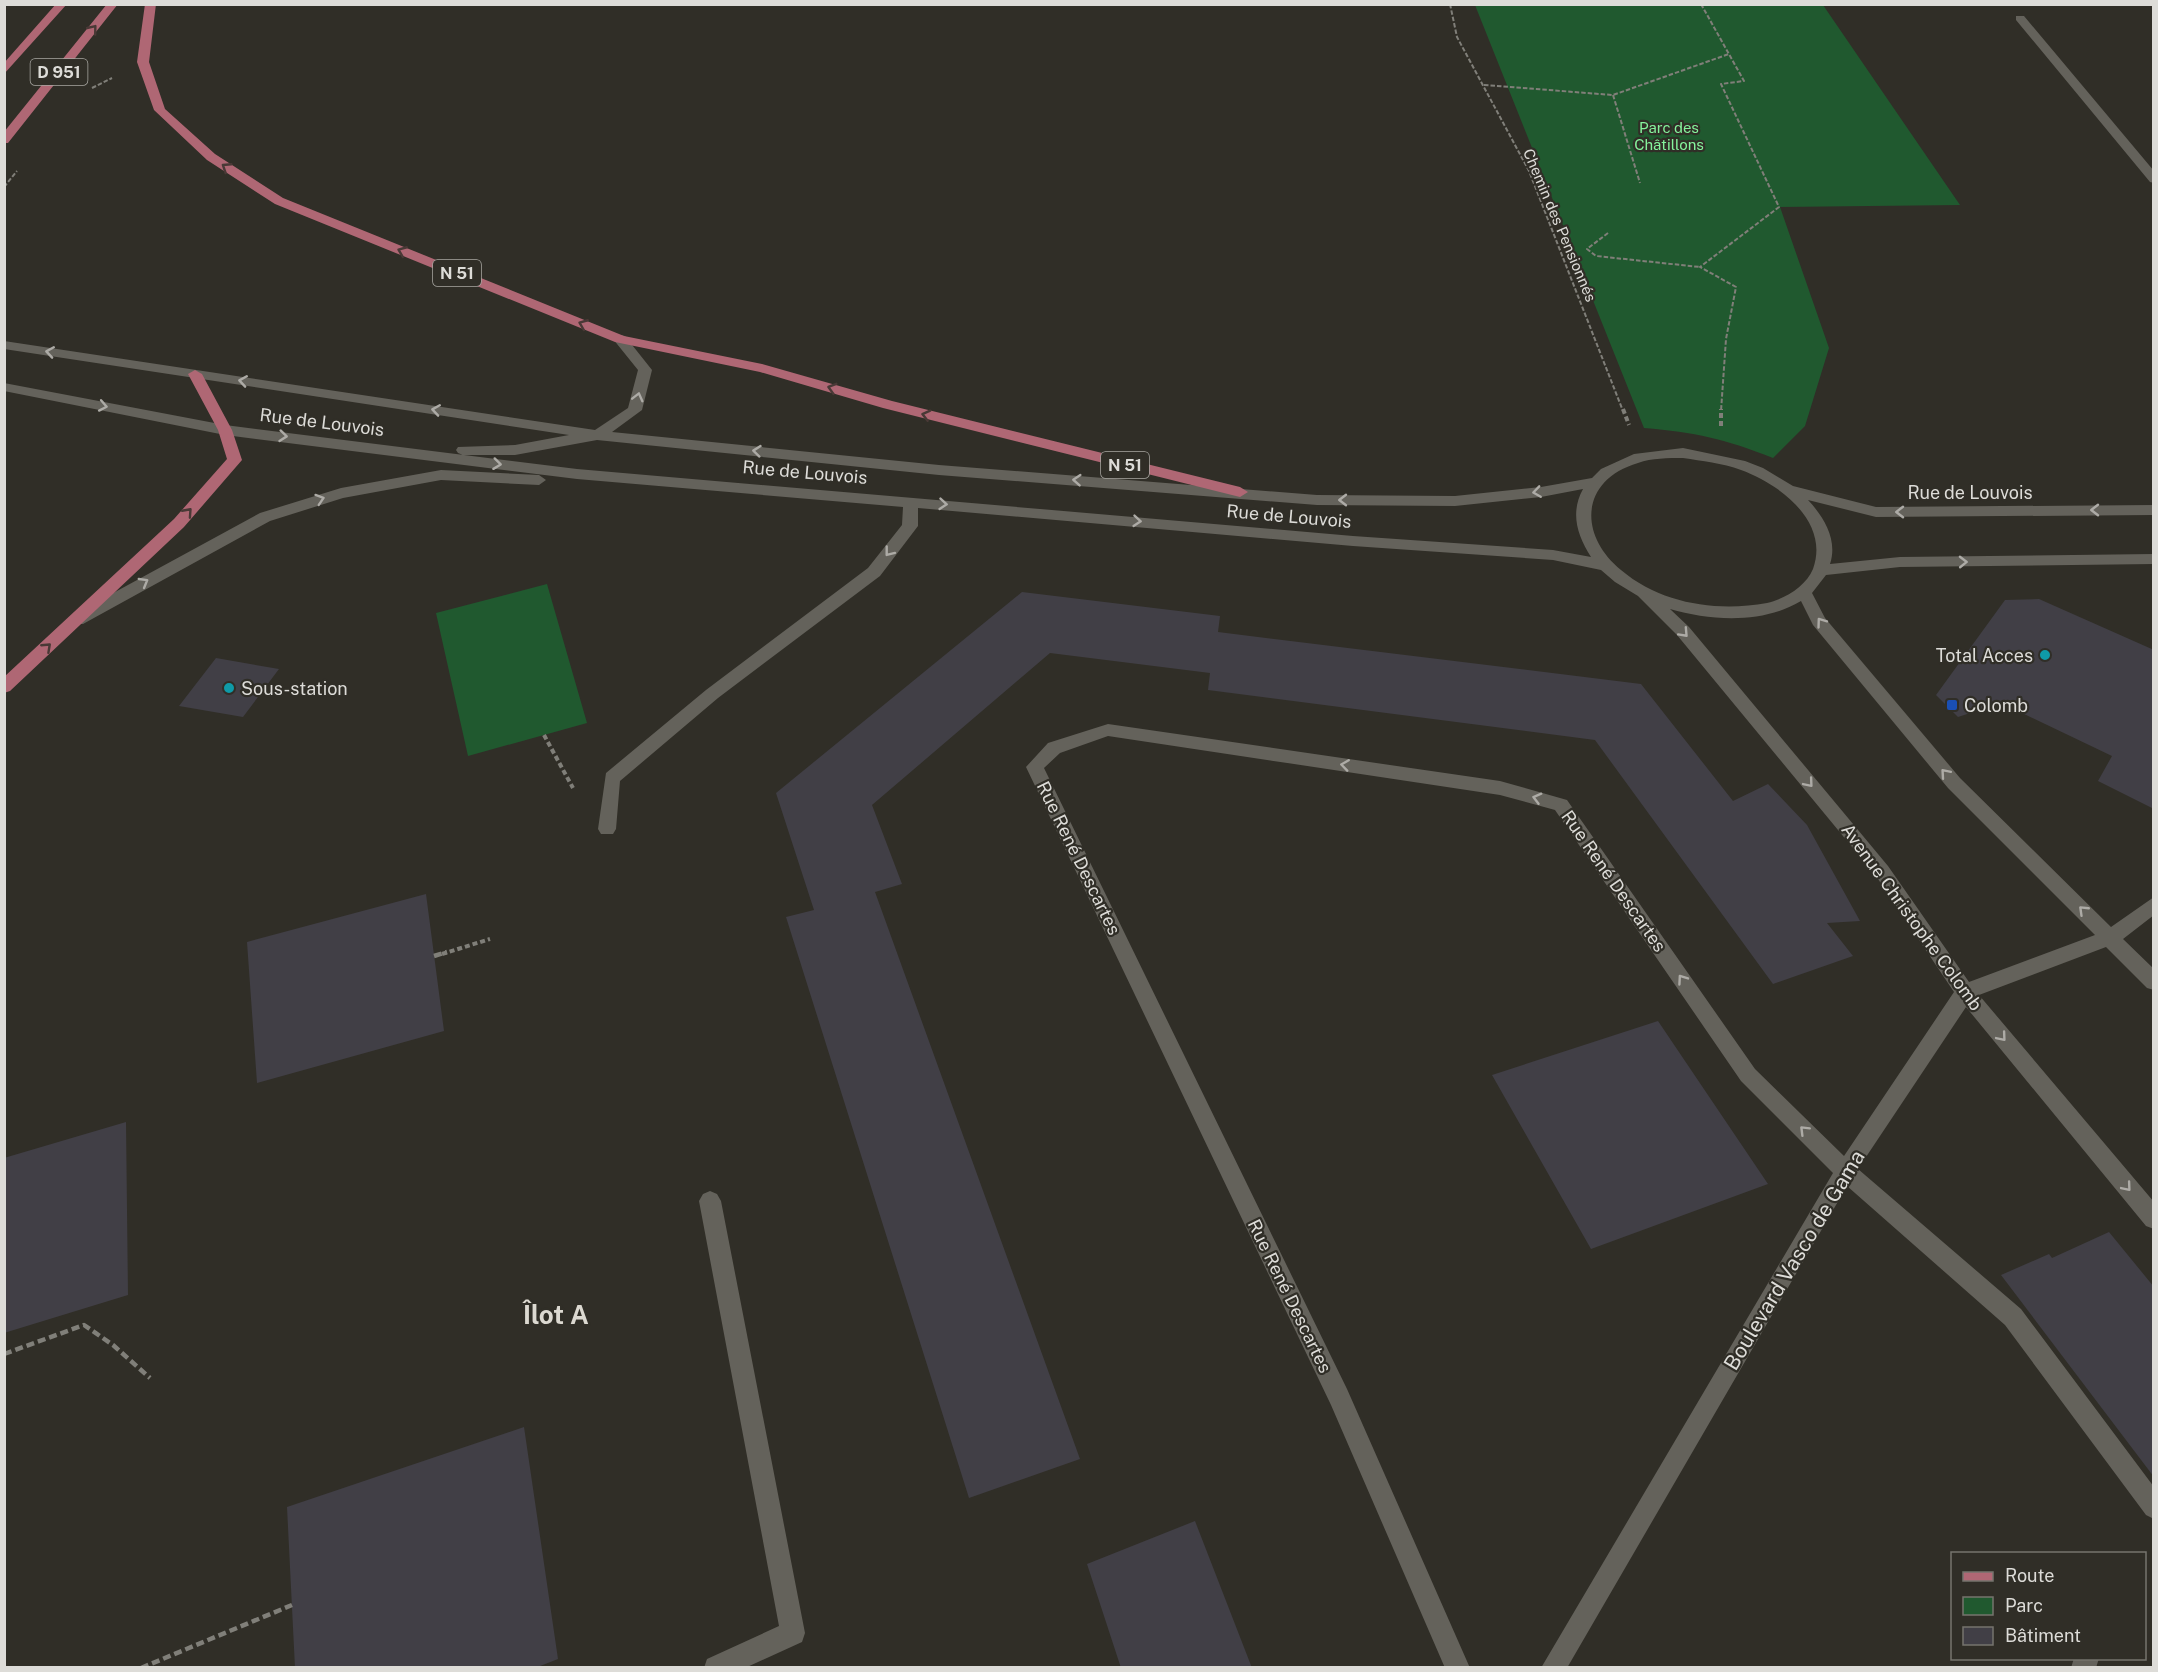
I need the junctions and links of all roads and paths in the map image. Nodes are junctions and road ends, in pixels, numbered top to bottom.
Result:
1 (62, 4) edge
2 (113, 4) edge
3 (151, 4) edge
4 (1450, 4) edge
5 (1701, 4) edge
6 (2020, 18) dead end
7 (1730, 54) junction
8 (4, 71) edge
9 (1483, 85) junction
10 (1613, 96) junction
11 (4, 140) edge
12 (2154, 179) edge
13 (1640, 183) dead end
14 (1608, 233) dead end
15 (1700, 267) junction
16 (620, 339) junction
17 (4, 345) edge
18 (195, 374) junction
19 (4, 387) edge
20 (225, 430) junction
21 (597, 435) junction
22 (395, 452) junction
23 (1647, 455) junction
24 (1721, 458) junction
25 (1595, 482) junction
26 (1789, 490) junction
27 (1240, 492) junction
28 (863, 497) junction
29 (910, 501) junction
30 (2154, 510) edge
31 (2154, 559) edge
32 (1606, 565) junction
33 (1821, 570) junction
34 (1643, 591) junction
35 (1804, 592) junction
36 (75, 621) junction
37 (4, 687) edge
38 (607, 829) dead end
39 (2154, 904) edge
40 (2111, 937) junction
41 (490, 939) dead end
42 (434, 956) dead end
43 (2154, 982) edge
44 (1965, 992) junction
45 (1845, 1171) junction
46 (710, 1201) dead end
47 (2154, 1219) edge
48 (4, 1354) edge
49 (150, 1378) dead end
50 (2154, 1507) edge
51 (292, 1605) dead end
52 (141, 1668) edge
53 (716, 1668) edge
54 (1458, 1668) edge
55 (1553, 1668) edge

1 - 8 main road, D 951
11 -> 2 main road, D 951
16 -> 3 main road, N 51
4 - 9 path, Chemin des Pensionnés
5 - 7 path
6 - 12 street
7 - 10 path
7 - 15 path
9 - 10 path
9 - 23 path, Chemin des Pensionnés
10 - 13 path
14 - 15 path
15 - 24 path
21 -> 16 street
27 -> 16 main road, N 51
18 -> 17 street, Rue de Louvois
18 - 20 main road
21 -> 18 street, Rue de Louvois
19 -> 20 street, Rue de Louvois
20 -> 22 street, Rue de Louvois
36 -> 20 main road
21 - 22 street
27 -> 21 street, Rue de Louvois
22 -> 28 street, Rue de Louvois
23 - 24 street
23 - 25 street
24 - 26 street
25 -> 27 street, Rue de Louvois
25 - 32 street
30 -> 26 street, Rue de Louvois
26 - 33 street
28 - 29 street, Rue de Louvois
36 -> 28 street
29 -> 32 street, Rue de Louvois
29 -> 38 street
33 -> 31 street
32 - 34 street
33 - 35 street
34 - 35 street
34 -> 44 street, Avenue Christophe Colomb
40 -> 35 street
37 -> 36 main road
39 - 40 street
40 - 43 street
40 - 44 street
41 - 42 path
44 - 45 street, Boulevard Vasco de Gama
44 -> 47 street, Avenue Christophe Colomb
45 - 50 street
45 -> 54 street, Rue René Descartes
45 - 55 street, Boulevard Vasco de Gama
46 - 53 street
48 - 49 path
51 - 52 path

